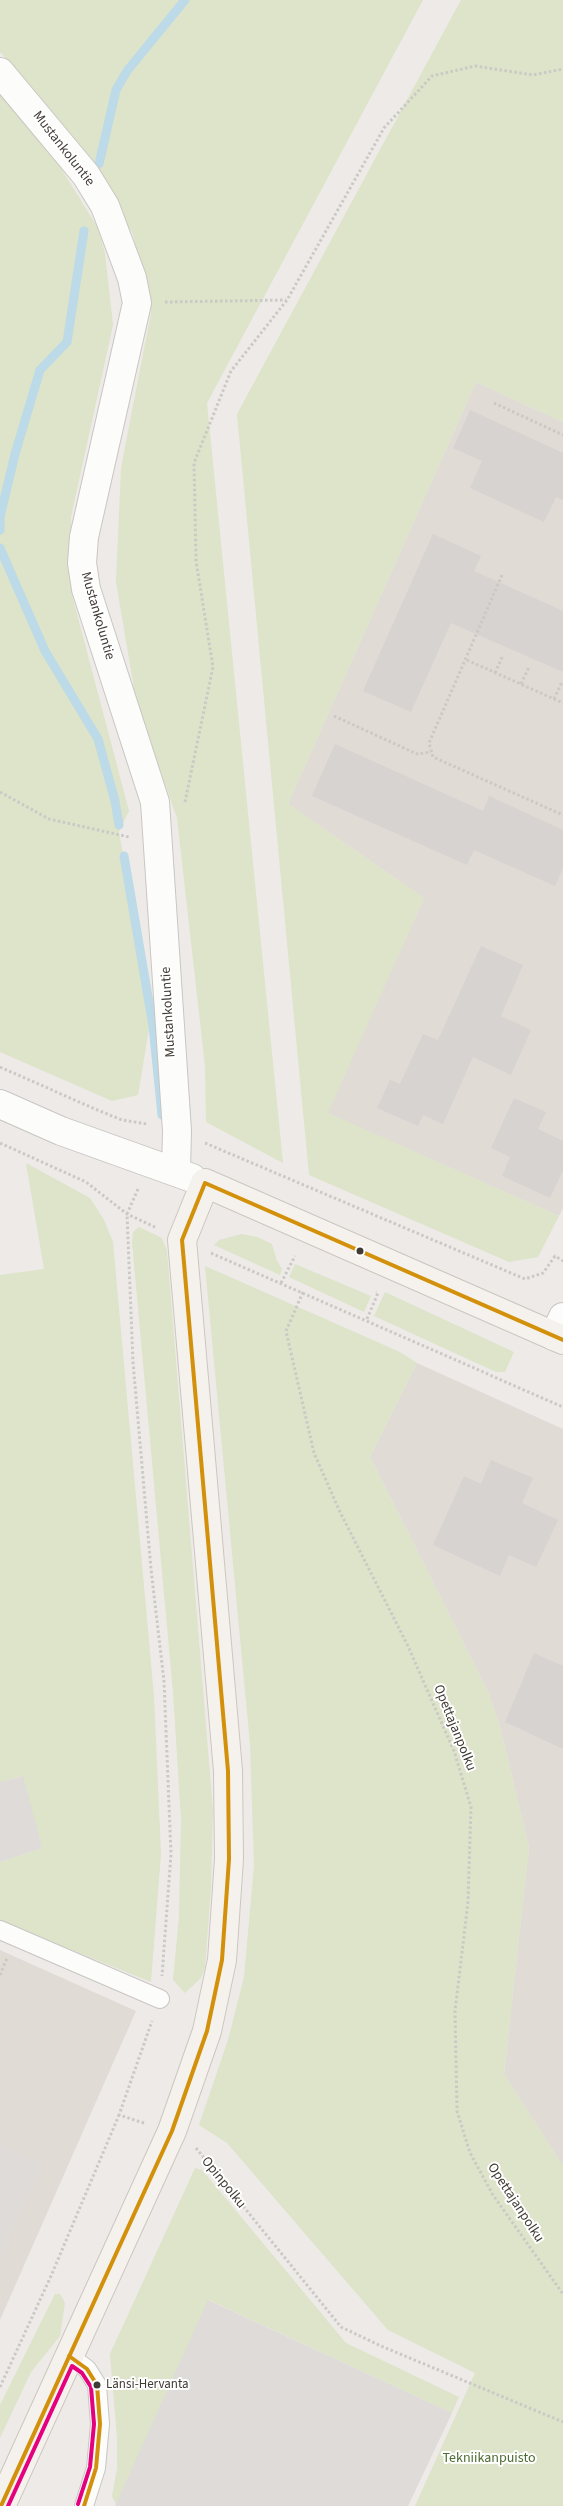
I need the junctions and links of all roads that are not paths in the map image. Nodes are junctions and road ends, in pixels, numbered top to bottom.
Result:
1 (0, 72) edge
2 (0, 1104) edge
3 (176, 1171) junction
4 (205, 1183) junction
5 (560, 1331) edge
6 (0, 1930) edge
7 (160, 1999) road end
8 (69, 2356) junction
9 (1, 2506) edge
10 (84, 2506) edge

1 - 3 street, Mustankoluntie
2 - 3 street
3 - 4 street
4 - 5 main road
4 - 8 main road
6 - 7 lane
8 - 9 main road
8 - 10 lane

